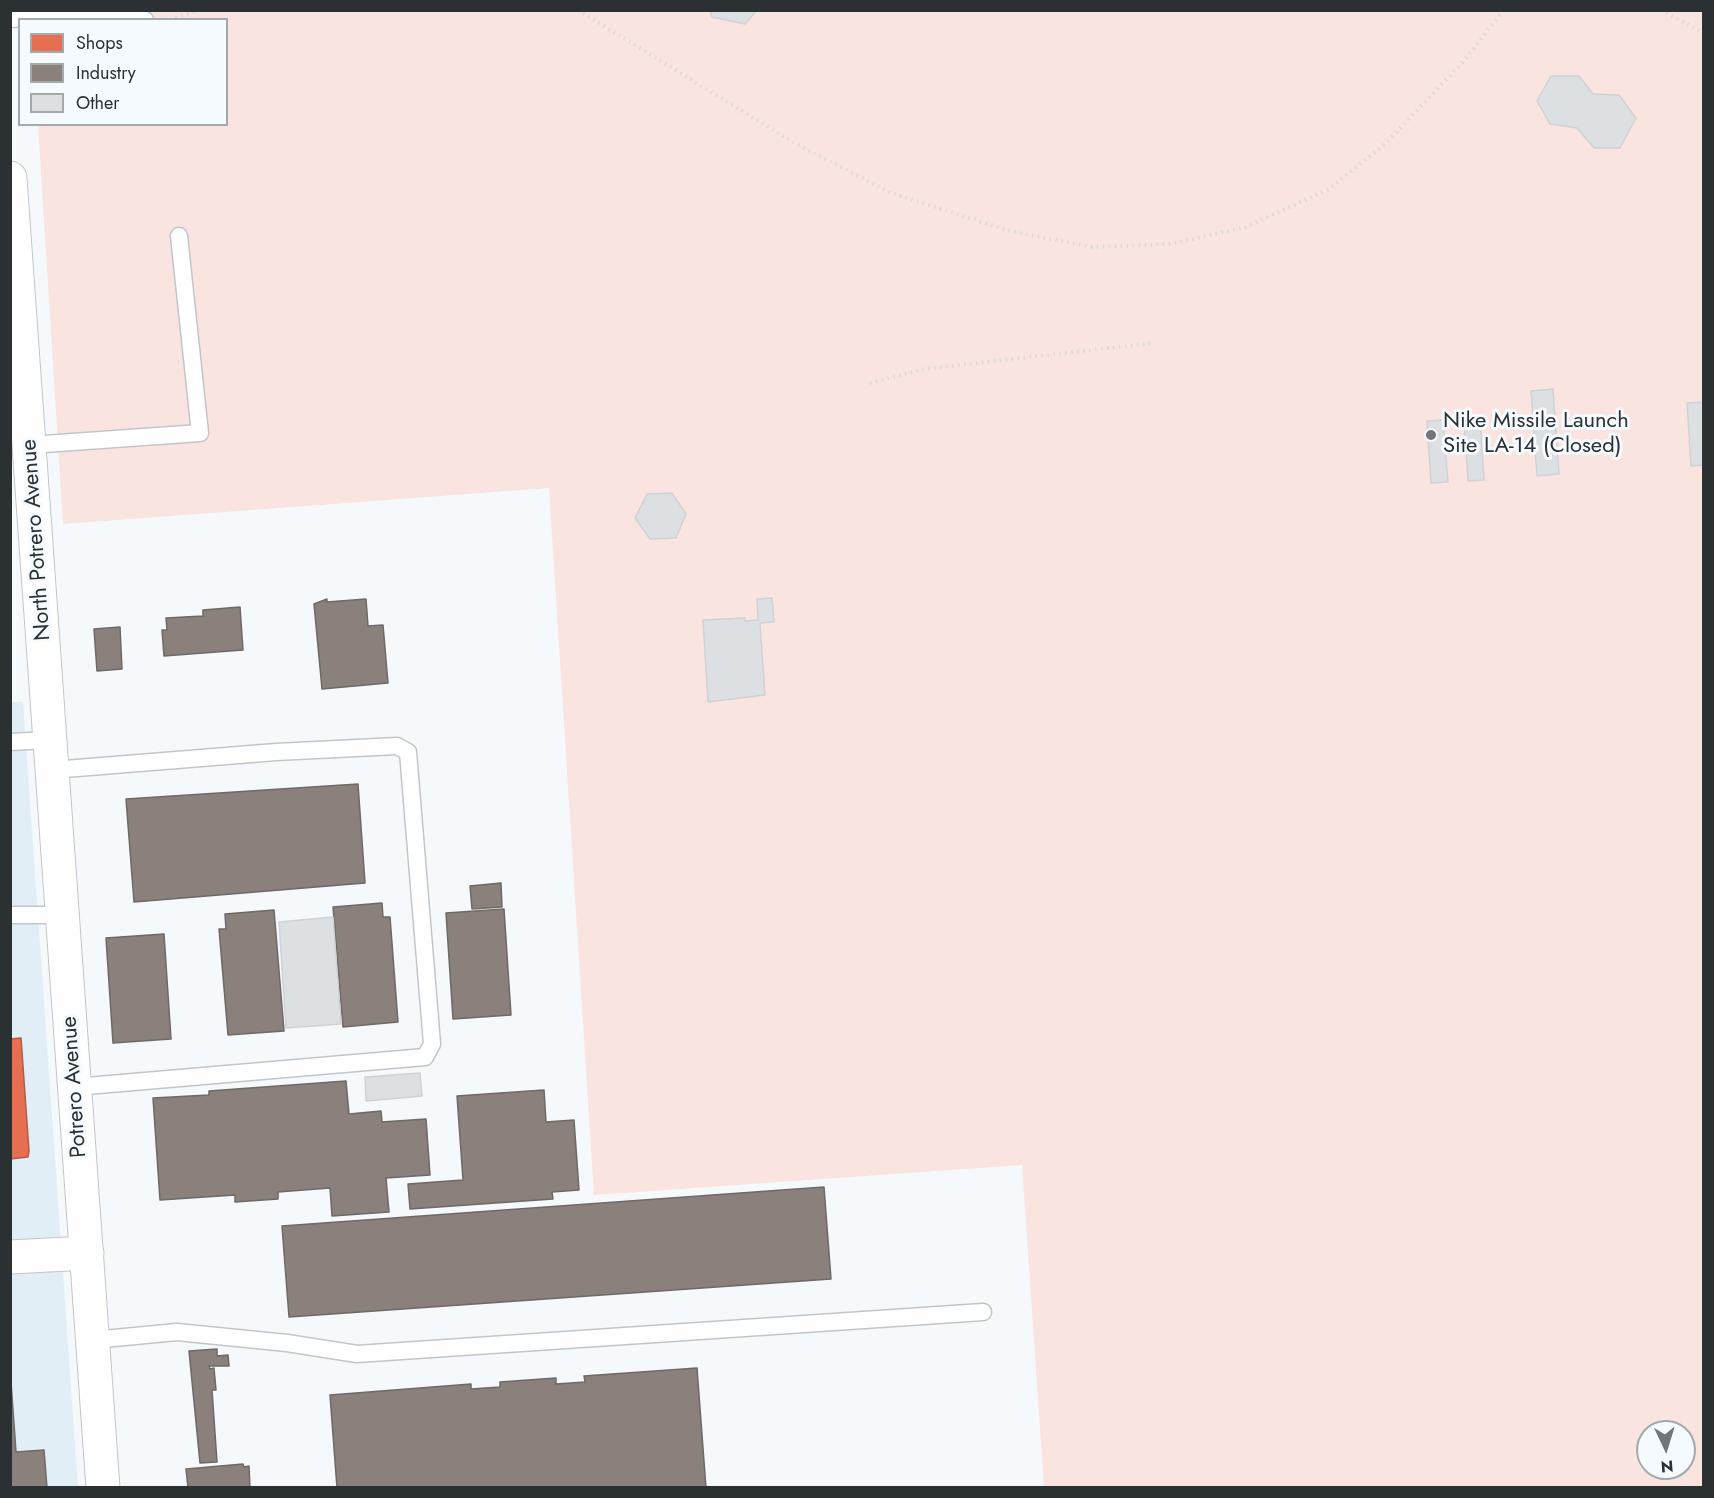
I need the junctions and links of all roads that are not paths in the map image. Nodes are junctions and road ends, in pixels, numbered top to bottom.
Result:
1 (28, 18) edge
2 (138, 18) edge
3 (10, 178) edge
4 (179, 236) dead end
5 (24, 464) edge
6 (47, 687) joint
7 (10, 742) edge
8 (51, 755) junction
9 (10, 915) edge
10 (63, 915) junction
11 (75, 1087) junction
12 (87, 1253) junction
13 (10, 1257) edge
14 (983, 1312) dead end
15 (93, 1340) junction
16 (103, 1488) edge

1 - 2 lane
3 - 5 street, North Potrero Avenue
4 - 5 lane
5 - 6 street, North Potrero Avenue
6 - 8 street, Potrero Avenue
7 - 8 lane
8 - 10 street, Potrero Avenue
8 - 11 lane
9 - 10 lane
10 - 11 street, Potrero Avenue
11 - 12 street, Potrero Avenue
12 - 13 street
12 - 15 street, Potrero Avenue
14 - 15 lane
15 - 16 street, Potrero Avenue

